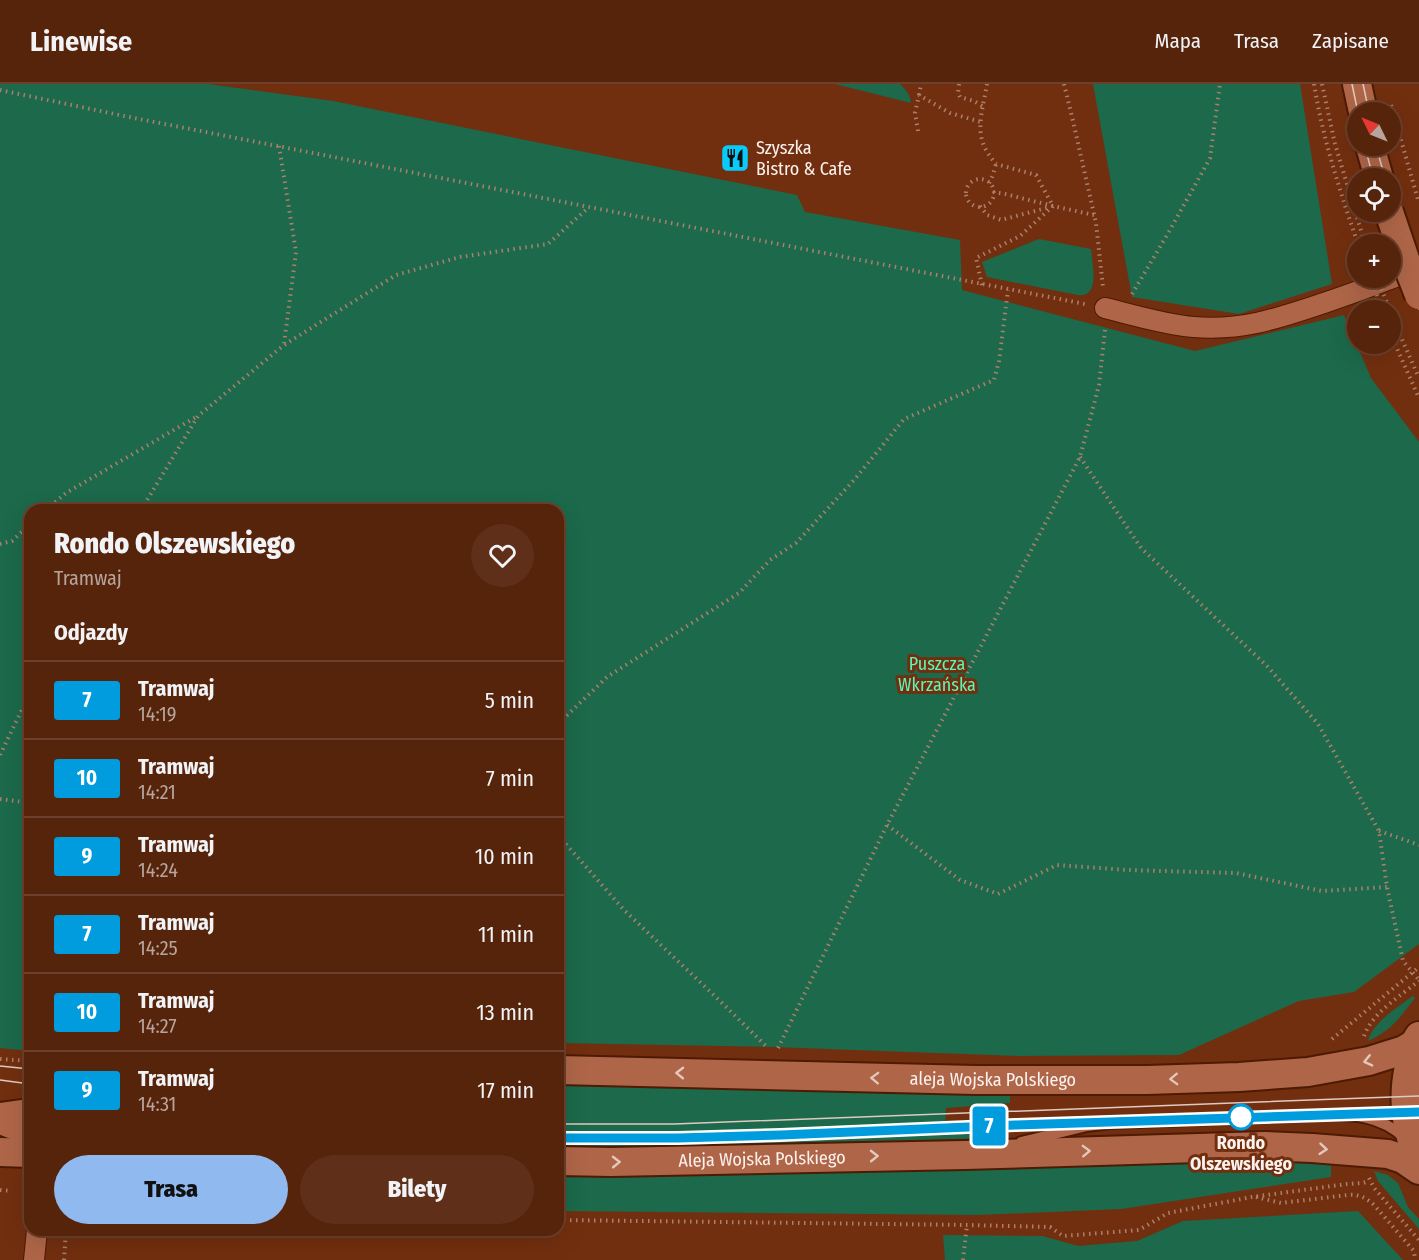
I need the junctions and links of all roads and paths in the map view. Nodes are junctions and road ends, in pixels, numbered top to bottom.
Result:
1 (921, 84) edge
2 (959, 84) edge
3 (987, 84) edge
4 (1064, 84) edge
5 (1220, 84) edge
6 (1314, 84) edge
7 (1322, 84) edge
8 (1357, 84) edge
9 (0, 90) edge
10 (919, 94) junction
11 (1390, 101) dead end
12 (1361, 102) edge
13 (984, 106) junction
14 (981, 122) junction
15 (918, 131) dead end
16 (279, 146) junction
17 (996, 164) junction
18 (989, 183) junction
19 (993, 192) junction
20 (1419, 203) edge
21 (980, 206) junction
22 (1053, 206) junction
23 (589, 207) junction
24 (1094, 215) junction
25 (1392, 222) edge
26 (1354, 234) edge
27 (1362, 234) edge
28 (1419, 268) edge
29 (982, 285) junction
30 (1008, 290) junction
31 (1419, 295) edge
32 (1105, 308) junction
33 (1401, 336) edge
34 (284, 345) junction
35 (1399, 354) edge
36 (1419, 378) edge
37 (1419, 398) edge
38 (198, 416) junction
39 (1080, 457) junction
40 (53, 504) edge
41 (145, 504) edge
42 (24, 530) edge
43 (0, 544) edge
44 (24, 705) edge
45 (564, 718) edge
46 (0, 755) edge
47 (0, 799) edge
48 (24, 802) edge
49 (887, 825) junction
50 (1379, 831) junction
51 (564, 842) edge
52 (1419, 845) edge
53 (1387, 887) junction
54 (1419, 967) edge
55 (1413, 972) junction
56 (1419, 980) edge
57 (1419, 1037) edge
58 (1328, 1042) dead end
59 (1363, 1042) dead end
60 (0, 1059) edge
61 (24, 1061) edge
62 (564, 1070) edge
63 (24, 1114) edge
64 (0, 1118) edge
65 (0, 1124) edge
66 (24, 1135) edge
67 (0, 1152) edge
68 (24, 1153) edge
69 (1418, 1160) edge
70 (564, 1161) edge
71 (1368, 1172) dead end
72 (1369, 1180) junction
73 (0, 1190) edge
74 (12, 1191) dead end
75 (1252, 1197) junction
76 (564, 1220) edge
77 (967, 1225) junction
78 (36, 1236) edge
79 (66, 1236) edge
80 (1419, 1240) edge
81 (34, 1260) edge
82 (64, 1260) edge
83 (963, 1260) edge
84 (1416, 1260) edge

1 - 10 path
2 - 13 path
3 - 13 path
4 - 24 path
5 - 32 path
6 - 26 path
7 - 27 path
8 - 12 main road
9 - 16 path
10 - 14 path
10 - 15 path
11 - 20 path
13 - 14 path
14 - 17 path
16 - 23 path
16 - 34 path
17 - 18 path
17 - 22 path
18 - 19 path
18 - 21 path
19 - 21 path
19 - 22 path
21 - 22 path
22 - 24 path
22 - 29 path
23 - 29 path
23 - 34 path
24 - 32 path
25 - 31 main road, bridge
28 - 32 street
29 - 30 path
30 - 32 path
30 - 45 path
32 - 39 path
33 - 36 path
34 - 38 path
35 - 37 path
38 - 40 path
38 - 41 path
39 - 49 path
39 - 50 path
42 - 43 path
44 - 46 path
47 - 48 path
49 - 51 path
49 - 53 path
50 - 52 path
50 - 53 path
53 - 55 path
54 - 55 path
55 - 56 path
55 - 58 path
56 - 59 path
57 -> 62 main road, aleja Wojska Polskiego
57 - 69 main road
60 - 61 path
63 - 64 main road
65 - 66 street
67 - 68 main road
70 -> 69 main road, Aleja Wojska Polskiego
71 - 72 path
72 - 75 path
72 - 80 path
73 - 74 path
75 - 77 path
75 - 84 path
76 - 77 path
77 - 83 path
78 - 81 street
79 - 82 path

